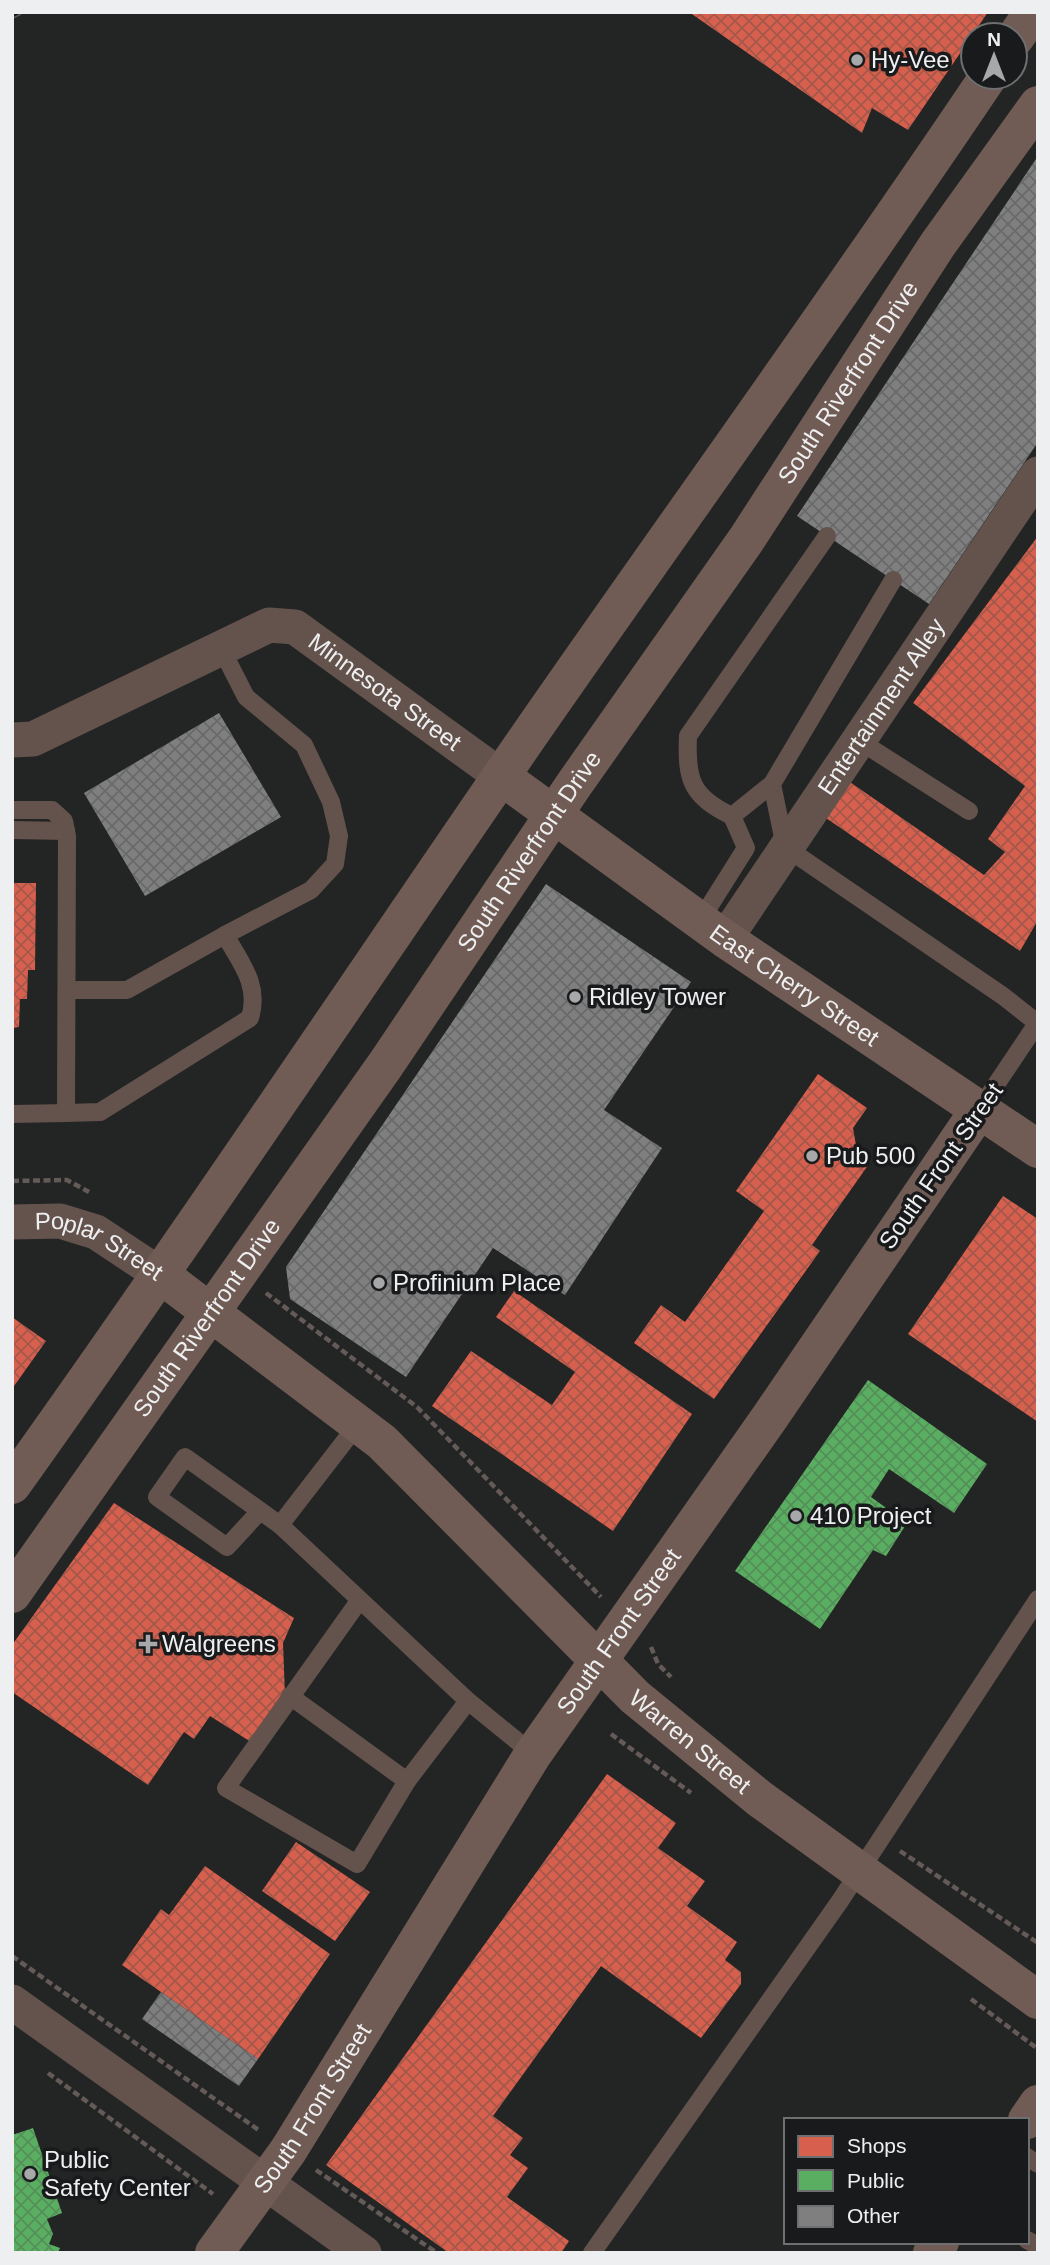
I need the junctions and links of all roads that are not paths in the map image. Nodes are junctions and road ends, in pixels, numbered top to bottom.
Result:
1 (979, 91) edge
2 (1038, 105) edge
3 (1038, 474) edge
4 (827, 536) dead end
5 (893, 580) dead end
6 (221, 648) junction
7 (12, 740) edge
8 (858, 740) junction
9 (502, 777) junction
10 (772, 784) junction
11 (12, 810) edge
12 (969, 811) dead end
13 (554, 816) junction
14 (732, 816) junction
15 (12, 830) edge
16 (66, 831) junction
17 (785, 847) junction
18 (713, 930) junction
19 (225, 935) junction
20 (67, 990) junction
21 (1037, 1022) edge
22 (979, 1110) junction
23 (66, 1113) junction
24 (12, 1114) edge
25 (1038, 1149) edge
26 (12, 1222) edge
27 (161, 1275) junction
28 (211, 1312) junction
29 (358, 1424) junction
30 (12, 1485) edge
31 (260, 1511) junction
32 (280, 1525) junction
33 (12, 1594) edge
34 (1038, 1599) edge
35 (359, 1601) junction
36 (597, 1660) junction
37 (290, 1696) junction
38 (468, 1701) junction
39 (533, 1754) junction
40 (407, 1781) junction
41 (860, 1870) junction
42 (1038, 2000) edge
43 (12, 2002) edge
44 (253, 2198) junction
45 (214, 2253) edge
46 (364, 2253) edge
47 (592, 2253) edge

1 - 9 main road
2 - 13 main road, South Riverfront Drive
3 - 8 street, Entertainment Alley
4 - 14 lane
5 - 10 lane
6 - 7 street, Minnesota Street
6 - 9 street, Minnesota Street
6 - 19 lane
8 - 12 lane
8 - 17 street, Entertainment Alley
9 - 13 main road, Minnesota Street
9 - 27 main road
10 - 14 lane
10 - 17 lane
11 - 16 lane
13 - 18 main road, East Cherry Street
13 - 28 main road, South Riverfront Drive
14 - 18 lane
15 - 16 lane
16 - 20 lane
17 - 18 street, Entertainment Alley
17 - 21 lane
18 - 22 main road, East Cherry Street
19 - 20 lane
19 - 23 lane
20 - 23 lane
21 - 22 lane, South Front Street
22 - 25 main road, East Cherry Street
22 - 36 main road, South Front Street
23 - 24 lane
26 - 27 street, Poplar Street
27 - 28 main road, Poplar Street
27 - 30 main road
28 - 29 main road, Warren Street
28 - 33 main road, South Riverfront Drive
29 - 32 lane
29 - 36 main road, Warren Street
31 - 31 lane
31 - 32 lane
32 - 35 lane
34 - 41 lane
35 - 37 lane
35 - 38 lane
36 - 39 main road, South Front Street
36 - 41 main road, Warren Street
37 - 40 lane
37 - 40 lane
38 - 39 lane
38 - 40 lane
39 - 44 main road, South Front Street
41 - 42 main road, Warren Street
41 - 47 lane
43 - 44 street
44 - 45 main road, South Front Street
44 - 46 street

